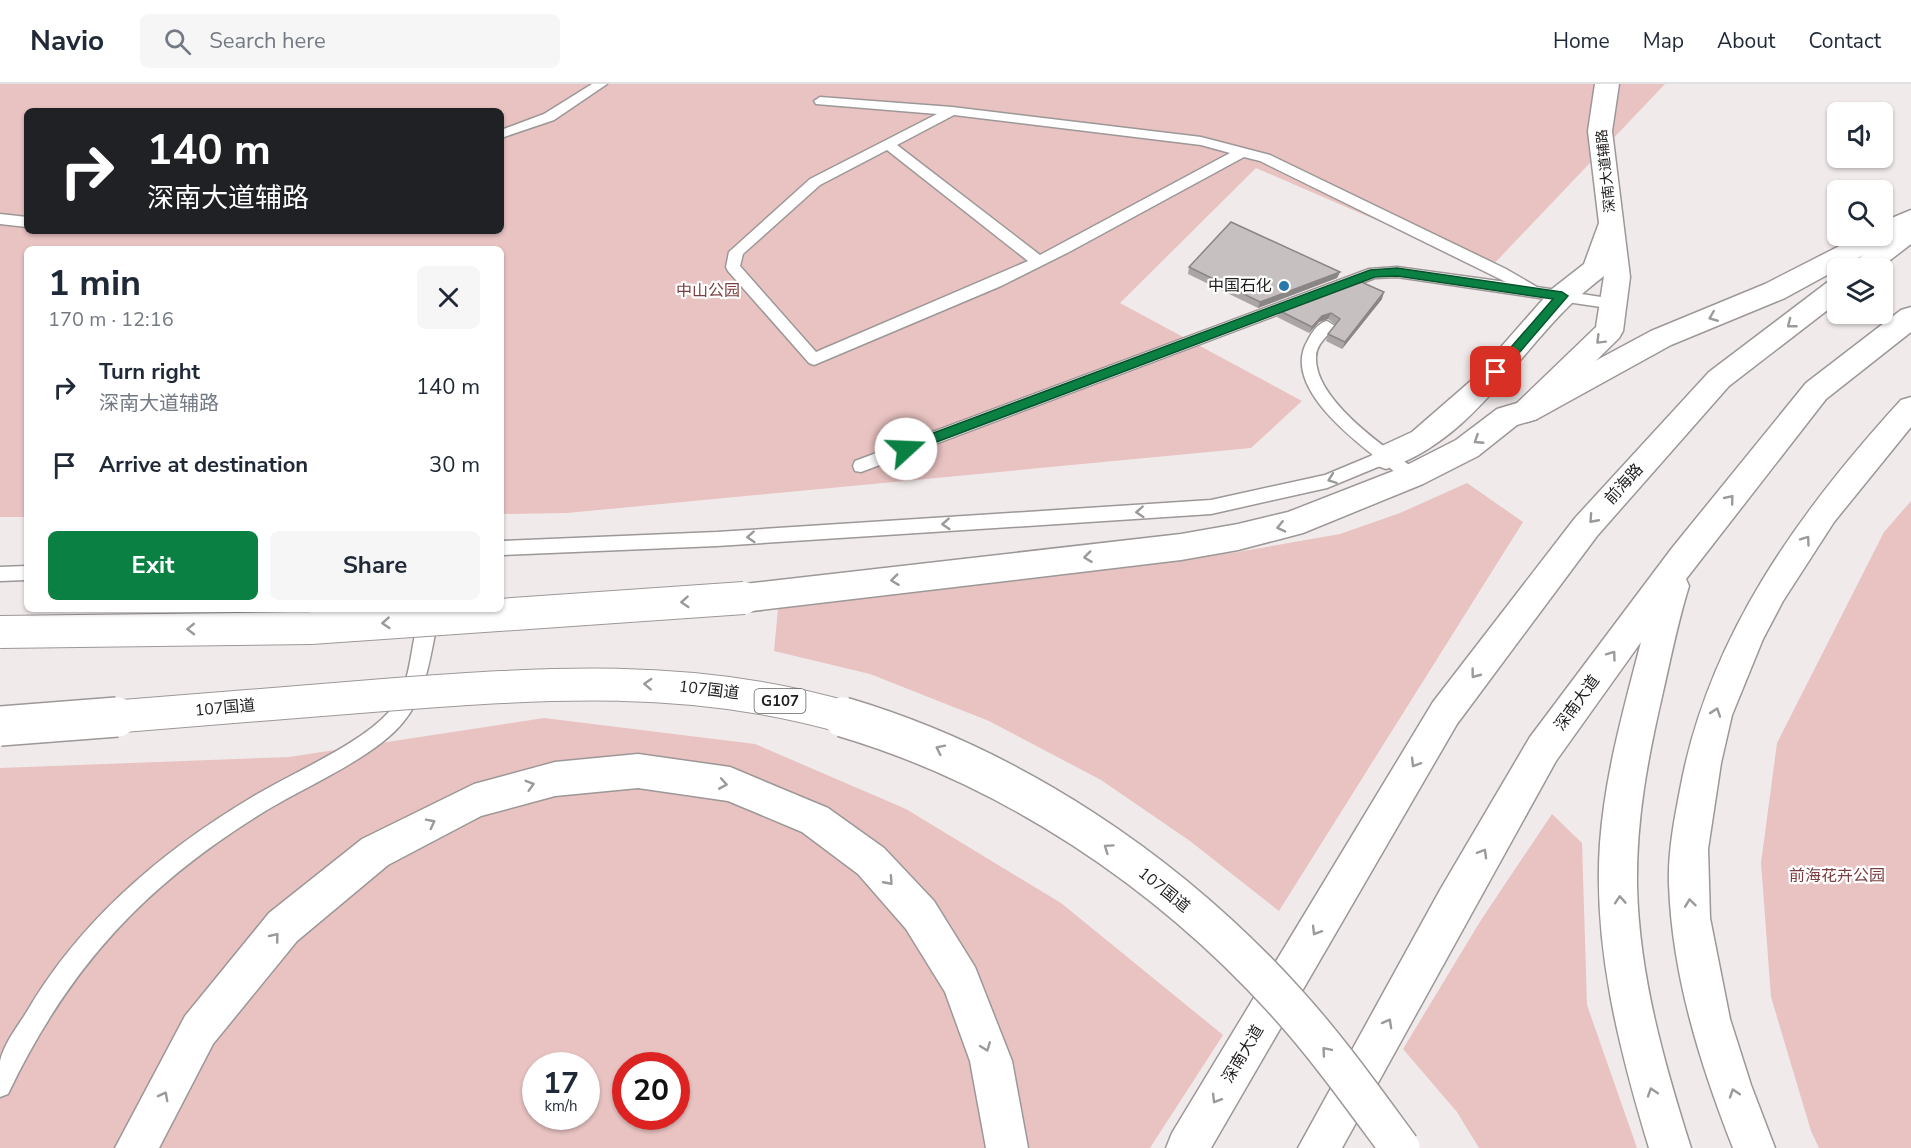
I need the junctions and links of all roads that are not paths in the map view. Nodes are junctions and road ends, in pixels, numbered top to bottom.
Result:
1 (601, 84) edge
2 (1607, 84) edge
3 (820, 101) dead end
4 (952, 111) junction
5 (504, 133) edge
6 (888, 144) junction
7 (1242, 152) junction
8 (1911, 218) edge
9 (0, 219) edge
10 (24, 222) edge
11 (1612, 223) junction
12 (1893, 228) edge
13 (1911, 231) edge
14 (1859, 246) edge
15 (1876, 258) edge
16 (1038, 261) junction
17 (1534, 291) junction
18 (1562, 296) junction
19 (1827, 296) edge
20 (1600, 302) dead end
21 (1911, 317) edge
22 (1327, 326) edge
23 (1911, 408) edge
24 (1527, 411) junction
25 (1386, 457) junction
26 (861, 466) dead end
27 (1412, 476) junction
28 (504, 548) edge
29 (1683, 557) junction
30 (24, 573) edge
31 (0, 574) edge
32 (430, 612) edge
33 (0, 632) edge
34 (1445, 713) joint
35 (0, 726) edge
36 (0, 1086) edge
37 (136, 1148) edge
38 (1007, 1148) edge
39 (1187, 1148) edge
40 (1319, 1148) edge
41 (1400, 1148) edge
42 (1670, 1148) edge
43 (1754, 1148) edge

1 - 5 lane
2 - 11 main road, 深南大道辅路
3 - 4 lane
4 - 6 lane
4 - 7 lane
6 - 16 lane
6 - 16 lane
7 - 16 lane
7 - 17 lane
8 - 12 main road
9 - 10 lane
11 - 18 main road, 深南大道辅路
11 -> 24 main road, 深南大道辅路
13 - 15 main road
14 -> 24 main road
17 - 18 lane
17 - 26 lane
18 - 20 lane
18 - 25 main road, 深南大道辅路
19 -> 34 main road, 前海路
29 -> 21 main road, 深南大道
22 - 25 lane
43 -> 23 main road
24 -> 27 main road
25 - 27 lane
25 -> 28 lane
27 -> 33 main road, bridge
40 -> 29 main road, 深南大道
42 -> 29 main road
30 - 31 lane
32 - 36 lane
34 -> 39 main road, 深南大道
41 -> 35 main road, 107国道 / G107, bridge
37 -> 38 main road

